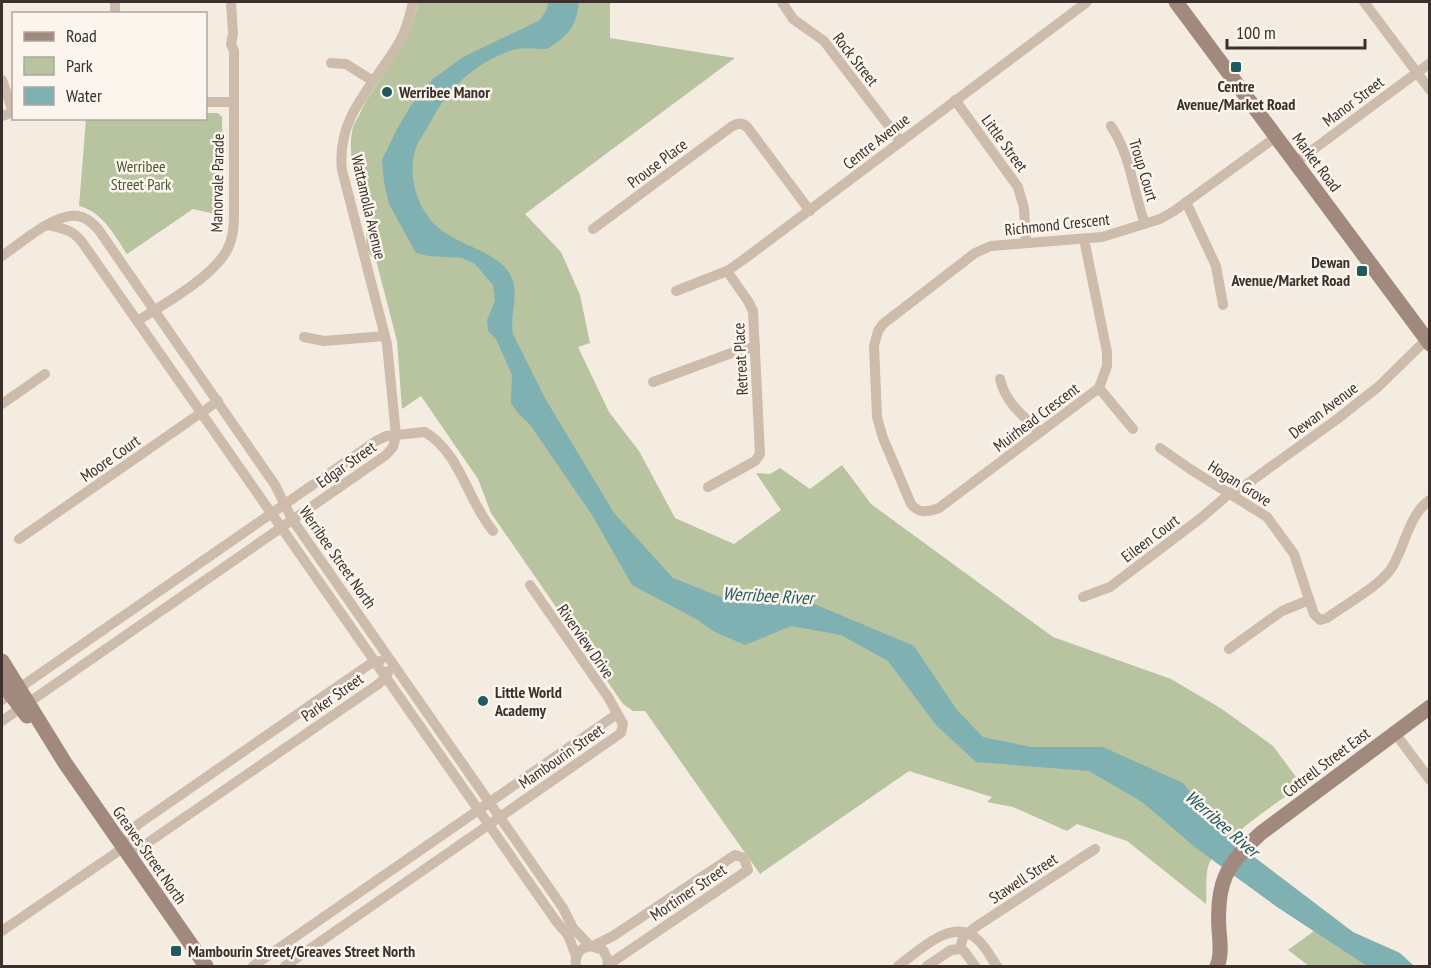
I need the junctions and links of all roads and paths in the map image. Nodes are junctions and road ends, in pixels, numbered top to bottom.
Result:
1 (231, 2) edge
2 (413, 2) edge
3 (782, 2) edge
4 (1087, 2) edge
5 (1176, 2) edge
6 (1364, 2) edge
7 (331, 63) dead end
8 (1430, 63) edge
9 (1417, 72) junction
10 (2, 80) edge
11 (372, 81) junction
12 (1430, 90) edge
13 (955, 100) junction
14 (207, 102) edge
15 (233, 102) junction
16 (12, 109) edge
17 (1111, 126) dead end
18 (1276, 137) junction
19 (901, 142) junction
20 (1295, 163) junction
21 (1186, 202) junction
22 (810, 211) junction
23 (1145, 224) junction
24 (48, 225) junction
25 (593, 229) dead end
26 (1084, 239) junction
27 (1026, 242) junction
28 (2, 256) edge
29 (727, 271) junction
30 (676, 291) dead end
31 (1223, 305) dead end
32 (155, 310) junction
33 (137, 321) junction
34 (385, 336) junction
35 (304, 337) dead end
36 (1428, 342) edge
37 (755, 348) junction
38 (45, 374) dead end
39 (1000, 379) dead end
40 (652, 382) dead end
41 (1099, 388) junction
42 (218, 401) junction
43 (2, 404) edge
44 (201, 412) junction
45 (1133, 429) dead end
46 (1040, 432) junction
47 (396, 435) junction
48 (1160, 448) dead end
49 (708, 487) dead end
50 (1230, 493) junction
51 (1430, 500) edge
52 (284, 504) junction
53 (922, 512) joint
54 (271, 514) junction
55 (292, 519) junction
56 (282, 528) junction
57 (493, 531) dead end
58 (19, 538) dead end
59 (530, 585) dead end
60 (1083, 597) dead end
61 (1309, 600) junction
62 (1229, 649) dead end
63 (391, 660) junction
64 (2, 661) edge
65 (375, 661) junction
66 (387, 677) junction
67 (8, 691) edge
68 (24, 705) junction
69 (1430, 707) edge
70 (617, 714) junction
71 (2, 721) edge
72 (1395, 733) junction
73 (1430, 780) edge
74 (490, 802) junction
75 (479, 811) junction
76 (500, 817) junction
77 (489, 825) junction
78 (123, 848) junction
79 (1095, 849) dead end
80 (2, 931) edge
81 (968, 933) junction
82 (592, 945) junction
83 (960, 949) junction
84 (575, 963) edge
85 (206, 966) edge
86 (253, 966) edge
87 (285, 966) edge
88 (607, 966) edge
89 (898, 966) edge
90 (927, 966) edge
91 (975, 966) edge
92 (997, 966) edge
93 (1217, 966) edge

1 - 15 street, Manorvale Parade
2 - 11 street, Wattamolla Avenue
3 - 19 street, Rock Street
4 - 13 street, Centre Avenue
5 - 18 street, Market Road
6 - 9 street
7 - 11 street
8 - 9 street, Manor Street
9 - 12 street
9 - 20 street, Manor Street
10 - 16 street
11 - 34 street, Wattamolla Avenue
13 - 19 street, Centre Avenue
13 - 27 street, Little Street
14 - 15 street
15 - 32 street, Manorvale Parade
17 - 23 street, Troup Court
18 - 20 street, Market Road
18 - 21 street, Richmond Crescent
19 - 22 street, Centre Avenue
20 - 36 street, Market Road
21 - 23 street, Richmond Crescent
21 - 31 street
22 - 25 street, Prouse Place
22 - 29 street, Centre Avenue
23 - 26 street, Richmond Crescent
24 - 28 street, Werribee Street North
24 - 32 street, Werribee Street North
24 - 33 street, Werribee Street North
26 - 27 street, Richmond Crescent
26 - 41 street, Muirhead Crescent
27 - 53 street, Richmond Crescent
29 - 30 street, Centre Avenue
29 - 37 street, Retreat Place
32 - 33 street, Manorvale Parade
32 - 42 street, Werribee Street North
33 - 44 street, Werribee Street North
34 - 35 street
34 - 47 street, Wattamolla Avenue
36 - 50 street, Dewan Avenue
37 - 40 street
37 - 49 street, Retreat Place
38 - 43 street
39 - 46 street
41 - 45 street
41 - 46 street, Muirhead Crescent
42 - 44 street, Moore Court
42 - 52 street, Werribee Street North
44 - 54 street, Werribee Street North
44 - 58 street, Moore Court
46 - 53 street, Muirhead Crescent
47 - 52 street, Edgar Street
47 - 55 street, Edgar Street
47 - 57 street
48 - 50 street, Hogan Grove
50 - 60 street, Eileen Court
50 - 61 street, Hogan Grove
51 - 61 street, Hogan Grove
52 - 54 street, Edgar Street
52 - 55 street, Werribee Street North
54 - 56 street, Werribee Street North
54 - 67 street, Edgar Street
55 - 56 street, Edgar Street
55 - 63 street, Werribee Street North
56 - 65 street, Werribee Street North
56 - 68 street, Edgar Street
59 - 70 street, Riverview Drive
61 - 62 street
63 - 65 street, Parker Street
63 - 66 street, Parker Street
63 - 74 street, Werribee Street North
64 - 67 street, Greaves Street North
65 - 66 street, Werribee Street North
65 - 78 street, Parker Street
66 - 75 street, Werribee Street North
66 - 78 street, Parker Street
67 - 68 street, Greaves Street North
68 - 71 street, Edgar Street
68 - 78 street, Greaves Street North
69 - 72 street, Cottrell Street East
70 - 74 street, Mambourin Street
70 - 76 street, Mambourin Street
72 - 73 street
72 - 93 street, Cottrell Street East
74 - 75 street, Mambourin Street
74 - 76 street, Werribee Street North
75 - 77 street, Werribee Street North
75 - 86 street, Mambourin Street
76 - 77 street, Mambourin Street
76 - 82 street, Werribee Street North
77 - 84 street, Werribee Street North
77 - 87 street, Mambourin Street
78 - 80 street, Parker Street
78 - 85 street, Greaves Street North
79 - 81 street, Stawell Street
81 - 83 street, Stawell Street
81 - 89 street, Stawell Street
81 - 92 street
82 - 84 street
82 - 88 street, Werribee Street North
82 - 88 street, Mortimer Street
83 - 90 street
83 - 91 street

